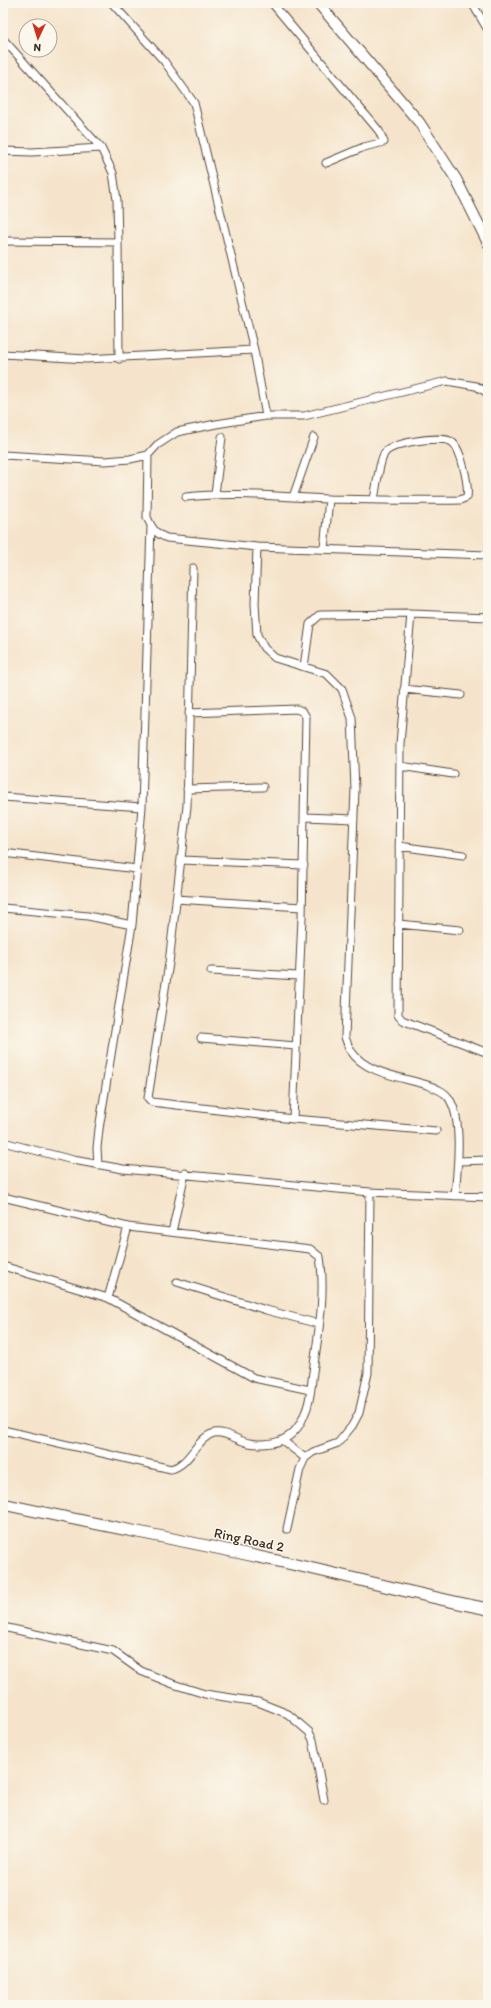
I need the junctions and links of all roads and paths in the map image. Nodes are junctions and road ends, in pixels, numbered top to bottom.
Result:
1 (112, 3) edge
2 (272, 3) edge
3 (318, 3) edge
4 (472, 3) edge
5 (488, 30) edge
6 (5, 44) edge
7 (101, 148) junction
8 (3, 151) edge
9 (326, 162) dead end
10 (3, 241) edge
11 (118, 242) junction
12 (488, 243) edge
13 (254, 350) junction
14 (3, 354) edge
15 (119, 359) junction
16 (488, 393) edge
17 (266, 416) junction
18 (314, 436) dead end
19 (222, 437) dead end
20 (3, 455) edge
21 (148, 456) junction
22 (215, 494) junction
23 (186, 497) dead end
24 (293, 497) junction
25 (329, 499) junction
26 (374, 499) junction
27 (151, 526) junction
28 (257, 547) junction
29 (324, 549) junction
30 (488, 555) edge
31 (193, 568) dead end
32 (411, 614) junction
33 (488, 616) edge
34 (304, 667) junction
35 (404, 689) junction
36 (461, 696) dead end
37 (189, 713) junction
38 (400, 766) junction
39 (453, 774) dead end
40 (263, 787) dead end
41 (187, 789) junction
42 (3, 797) edge
43 (142, 807) junction
44 (305, 817) junction
45 (354, 819) junction
46 (399, 846) junction
47 (3, 853) edge
48 (463, 855) dead end
49 (181, 860) junction
50 (304, 865) junction
51 (137, 869) junction
52 (176, 899) junction
53 (302, 907) junction
54 (3, 908) edge
55 (398, 924) junction
56 (132, 925) junction
57 (460, 930) dead end
58 (211, 971) dead end
59 (299, 976) junction
60 (201, 1038) dead end
61 (296, 1046) junction
62 (488, 1054) edge
63 (293, 1119) junction
64 (436, 1131) dead end
65 (3, 1142) edge
66 (488, 1160) edge
67 (458, 1161) junction
68 (98, 1164) junction
69 (185, 1174) junction
70 (370, 1192) junction
71 (455, 1196) junction
72 (3, 1197) edge
73 (488, 1197) edge
74 (128, 1227) junction
75 (172, 1232) junction
76 (3, 1266) edge
77 (177, 1282) dead end
78 (108, 1298) junction
79 (319, 1324) junction
80 (310, 1390) junction
81 (3, 1430) edge
82 (282, 1440) junction
83 (305, 1458) junction
84 (3, 1504) edge
85 (287, 1529) dead end
86 (488, 1609) edge
87 (3, 1627) edge
88 (324, 1800) dead end

1 - 13 street
2 - 9 street
3 - 12 street
4 - 5 street
6 - 7 street
7 - 8 street
7 - 11 street
10 - 11 street
11 - 15 street
13 - 15 street
13 - 17 street
14 - 15 street
16 - 17 street
17 - 21 street
18 - 24 street
19 - 22 street
20 - 21 street
21 - 27 street
22 - 23 street
22 - 24 street
24 - 25 street
25 - 26 street
25 - 29 street
26 - 26 street
27 - 28 street
27 - 43 street
28 - 29 street
28 - 34 street
29 - 30 street
31 - 37 street
32 - 33 street
32 - 34 street
32 - 35 street
34 - 45 street
35 - 36 street
35 - 38 street
37 - 41 street
37 - 44 street
38 - 39 street
38 - 46 street
40 - 41 street
41 - 49 street
42 - 43 street
43 - 51 street
44 - 45 street
44 - 50 street
45 - 67 street
46 - 48 street
46 - 55 street
47 - 51 street
49 - 50 street
49 - 52 street
50 - 53 street
51 - 56 street
52 - 53 street
52 - 63 street
53 - 59 street
54 - 56 street
55 - 57 street
55 - 62 street
56 - 68 street
58 - 59 street
59 - 61 street
60 - 61 street
61 - 63 street
63 - 64 street
65 - 68 street
66 - 67 street
67 - 71 street
68 - 69 street
69 - 70 street
69 - 75 street
70 - 71 street
70 - 83 street
71 - 73 street
72 - 74 street
74 - 75 street
74 - 78 street
75 - 79 street
76 - 78 street
77 - 79 street
78 - 80 street
79 - 80 street
80 - 82 street
81 - 82 street
82 - 83 street
83 - 85 street
84 - 86 main road, Ring Road 2
87 - 88 street

